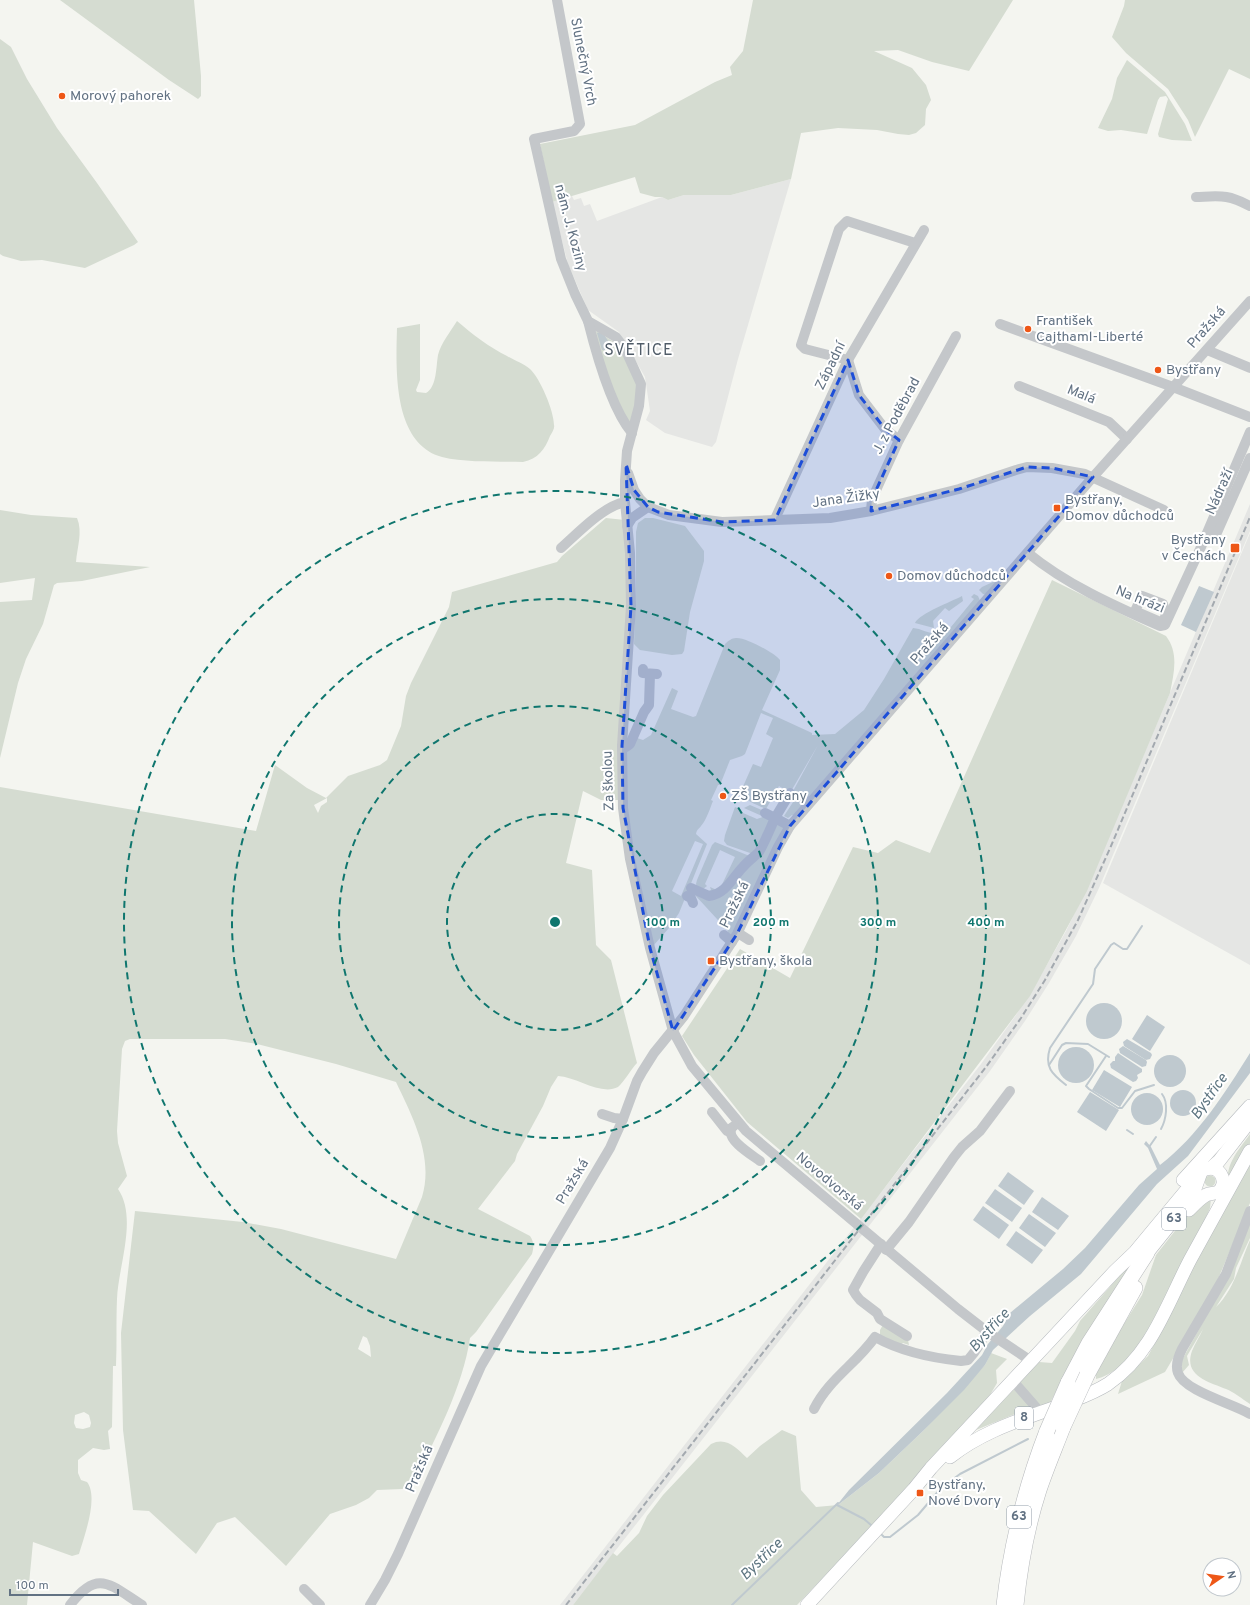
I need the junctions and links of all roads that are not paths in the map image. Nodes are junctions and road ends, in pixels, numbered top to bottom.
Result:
1 (557, 0) edge
2 (534, 139) joint
3 (1196, 197) dead end
4 (1250, 206) edge
5 (924, 230) dead end
6 (915, 243) junction
7 (1248, 306) edge
8 (588, 321) junction
9 (1000, 324) dead end
10 (956, 336) dead end
11 (1207, 350) junction
12 (848, 360) junction
13 (1250, 368) edge
14 (1019, 386) dead end
15 (1173, 387) junction
16 (1250, 417) edge
17 (1250, 432) edge
18 (632, 433) junction
19 (1127, 439) junction
20 (899, 440) junction
21 (1250, 458) edge
22 (626, 464) junction
23 (1093, 477) junction
24 (625, 502) junction
25 (648, 507) junction
26 (1164, 510) dead end
27 (871, 511) junction
28 (775, 519) junction
29 (627, 526) junction
30 (1215, 537) dead end
31 (560, 548) dead end
32 (1028, 553) junction
33 (650, 673) dead end
34 (622, 746) junction
35 (809, 803) junction
36 (765, 813) dead end
37 (775, 818) junction
38 (790, 826) junction
39 (710, 887) dead end
40 (738, 933) junction
41 (724, 935) dead end
42 (749, 940) dead end
43 (732, 942) junction
44 (673, 1030) junction
45 (1010, 1090) dead end
46 (1250, 1106) edge
47 (712, 1112) dead end
48 (602, 1114) dead end
49 (623, 1120) junction
50 (1250, 1121) edge
51 (738, 1122) junction
52 (730, 1130) junction
53 (1250, 1130) edge
54 (1250, 1151) edge
55 (760, 1161) dead end
56 (1211, 1168) junction
57 (1222, 1175) junction
58 (1198, 1179) junction
59 (1211, 1194) junction
60 (1250, 1211) edge
61 (884, 1247) junction
62 (1150, 1254) junction
63 (1190, 1261) junction
64 (1115, 1271) junction
65 (880, 1319) junction
66 (988, 1332) junction
67 (907, 1336) dead end
68 (875, 1337) junction
69 (1031, 1361) junction
70 (1013, 1381) junction
71 (814, 1409) dead end
72 (1040, 1413) junction
73 (1250, 1414) edge
74 (914, 1489) junction
75 (304, 1589) dead end
76 (70, 1605) edge
77 (142, 1605) edge
78 (320, 1605) edge
79 (370, 1605) edge
80 (806, 1605) edge
81 (1004, 1605) edge
82 (1016, 1605) edge

1 - 2 street, Slunečný Vrch
2 - 8 street, nám. J. Koziny
3 - 4 street
5 - 6 street, Západní
6 - 12 street, Západní
6 - 12 street
7 - 11 street, Pražská
8 - 18 street, nám. J. Koziny
8 - 18 street
9 - 15 street
10 - 20 street, J. z Poděbrad
11 - 13 street
11 - 15 street, Pražská
12 - 20 street
12 - 28 street, Západní
14 - 19 street, Malá
15 - 16 street
15 - 19 street, Pražská
17 - 32 street, Na hrázi
18 - 22 street
19 - 23 street, Pražská
20 - 27 street, J. z Poděbrad
21 - 30 street, Nádraží
22 - 24 street, Za školou
22 - 25 street, Jana Žižky
23 - 26 street, Jana Žižky
23 - 27 street, Jana Žižky
23 - 32 street, Pražská
24 - 29 street, Za školou
24 - 31 street
25 - 28 street, Jana Žižky
25 - 29 street
27 - 28 street, Jana Žižky
29 - 34 street, Za školou
32 - 35 street, Pražská
33 - 34 street
34 - 44 street, Za školou
35 - 37 street
35 - 38 street, Pražská
36 - 37 street
37 - 38 street
37 - 39 street
38 - 40 street, Pražská
40 - 42 street
40 - 43 street, Pražská
41 - 43 street
43 - 44 street, Pražská
44 - 49 street, Pražská
44 - 51 street, Novodvorská
45 - 61 street
46 - 64 main road, 8
47 - 52 street
48 - 49 street
49 - 79 street, Pražská
50 - 56 main road
51 - 52 street
51 - 61 street, Novodvorská
52 - 55 street
53 - 57 main road
54 - 63 main road, 8
56 - 57 main road
56 - 58 main road
57 - 59 main road
58 - 59 main road
58 - 62 main road, 63
58 - 64 main road
59 - 62 main road, 63
59 - 63 main road
60 - 73 street
61 - 65 street
61 - 66 street, Novodvorská
62 - 81 highway, 63, bridge
62 - 82 highway, 63, bridge
63 - 72 main road, 8
64 - 69 main road, 8
65 - 67 street
65 - 68 street
66 - 68 street
66 - 69 street, Novodvorská
68 - 71 street
69 - 70 main road, 8
70 - 72 street
70 - 74 main road, 8
72 - 74 main road, 8
74 - 80 main road, 8
75 - 78 street
76 - 77 street

